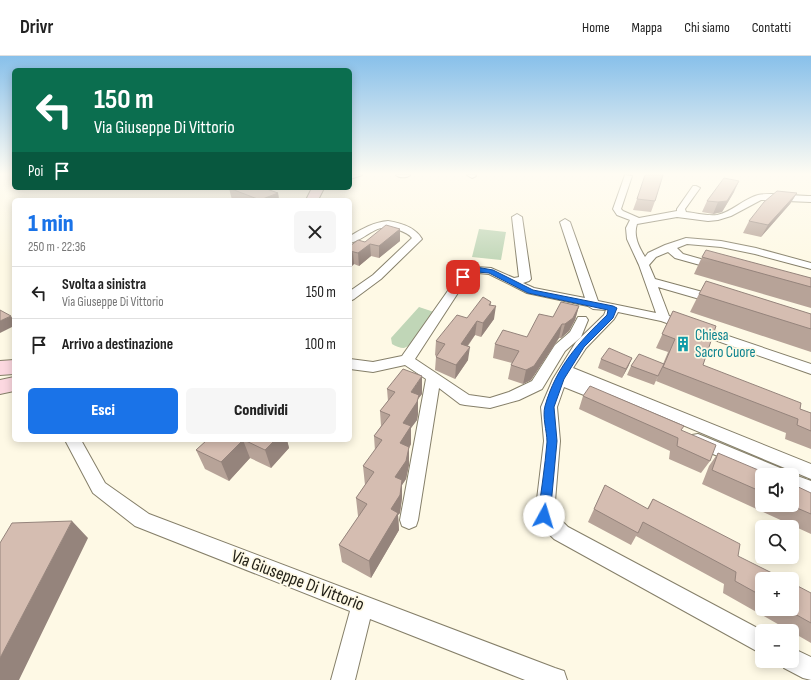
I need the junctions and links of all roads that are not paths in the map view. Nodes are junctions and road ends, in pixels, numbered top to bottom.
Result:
1 (619, 204) edge
2 (684, 204) edge
3 (746, 204) edge
4 (682, 214) junction
5 (517, 217) dead end
6 (639, 221) junction
7 (565, 222) dead end
8 (352, 239) edge
9 (669, 247) junction
10 (644, 265) junction
11 (811, 266) edge
12 (730, 271) edge
13 (650, 281) junction
14 (512, 282) junction
15 (352, 296) edge
16 (730, 304) edge
17 (593, 305) junction
18 (613, 308) junction
19 (664, 318) junction
20 (582, 320) dead end
21 (407, 360) junction
22 (352, 364) edge
23 (811, 369) edge
24 (12, 370) edge
25 (562, 374) junction
26 (434, 376) junction
27 (3, 383) edge
28 (74, 442) edge
29 (764, 468) edge
30 (811, 472) edge
31 (799, 484) edge
32 (811, 489) edge
33 (409, 520) dead end
34 (362, 605) junction
35 (755, 639) edge
36 (799, 664) edge
37 (811, 670) edge
38 (343, 680) edge
39 (555, 680) edge

1 - 6 street
2 - 4 street
3 - 4 street
4 - 6 street
5 - 14 street
6 - 10 street
7 - 17 street
8 - 15 street
9 - 10 street
9 - 11 street
9 - 12 street
10 - 13 street
13 - 16 street
13 - 19 street
14 - 17 street
14 - 21 street
17 - 18 street
18 - 19 street
18 - 25 street
19 - 23 street
20 - 26 street
21 - 22 street
21 - 26 street
24 - 27 street
25 - 29 street
25 - 30 street
25 - 35 street
26 - 33 street
28 - 34 street, Via Giuseppe Di Vittorio
31 - 32 street
34 - 38 street
34 - 39 street, Via Giuseppe Di Vittorio
36 - 37 street

